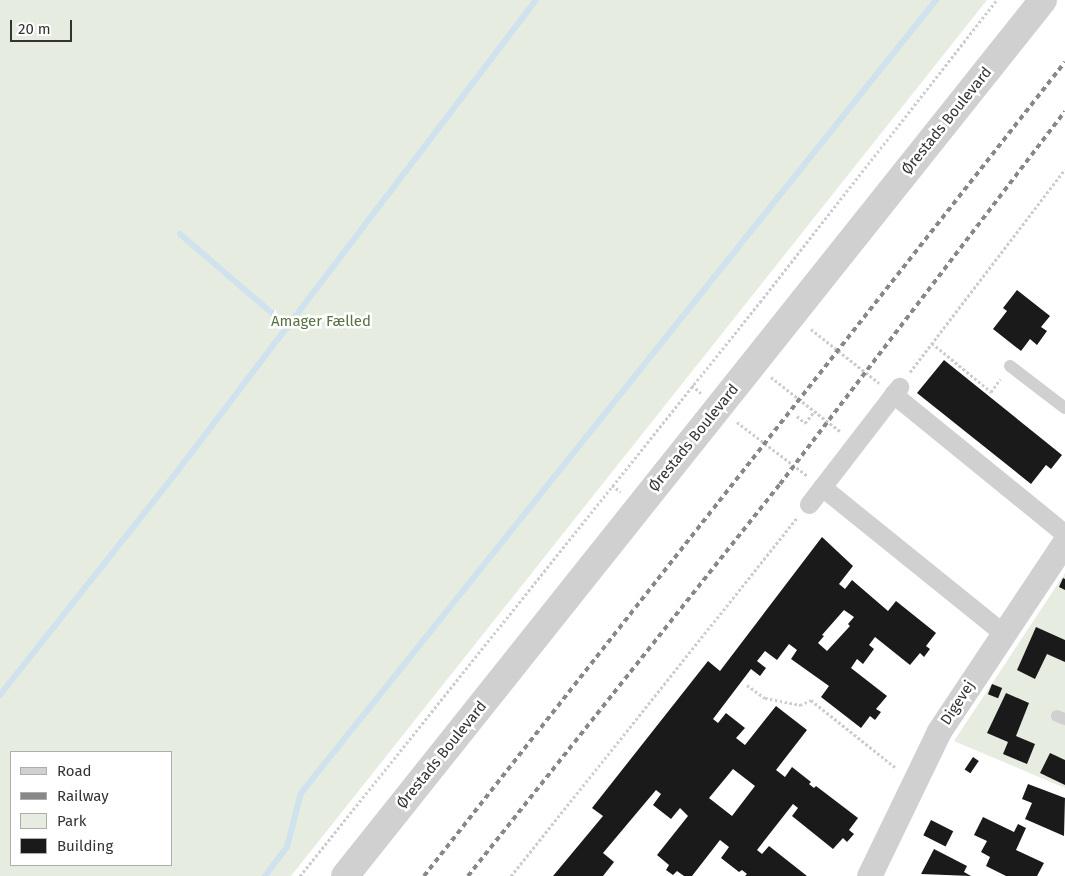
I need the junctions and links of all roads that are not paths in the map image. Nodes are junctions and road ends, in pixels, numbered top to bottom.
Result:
1 (1043, 0) edge
2 (1010, 366) road end
3 (1065, 408) edge
4 (822, 487) junction
5 (808, 504) road end
6 (1065, 534) edge
7 (1065, 541) edge
8 (1004, 634) junction
9 (345, 876) edge
10 (869, 876) edge

1 - 9 street, Ørestads Boulevard
2 - 3 lane
4 - 5 street
4 - 6 street
4 - 8 street
7 - 8 street, Digevej
8 - 10 street, Digevej

